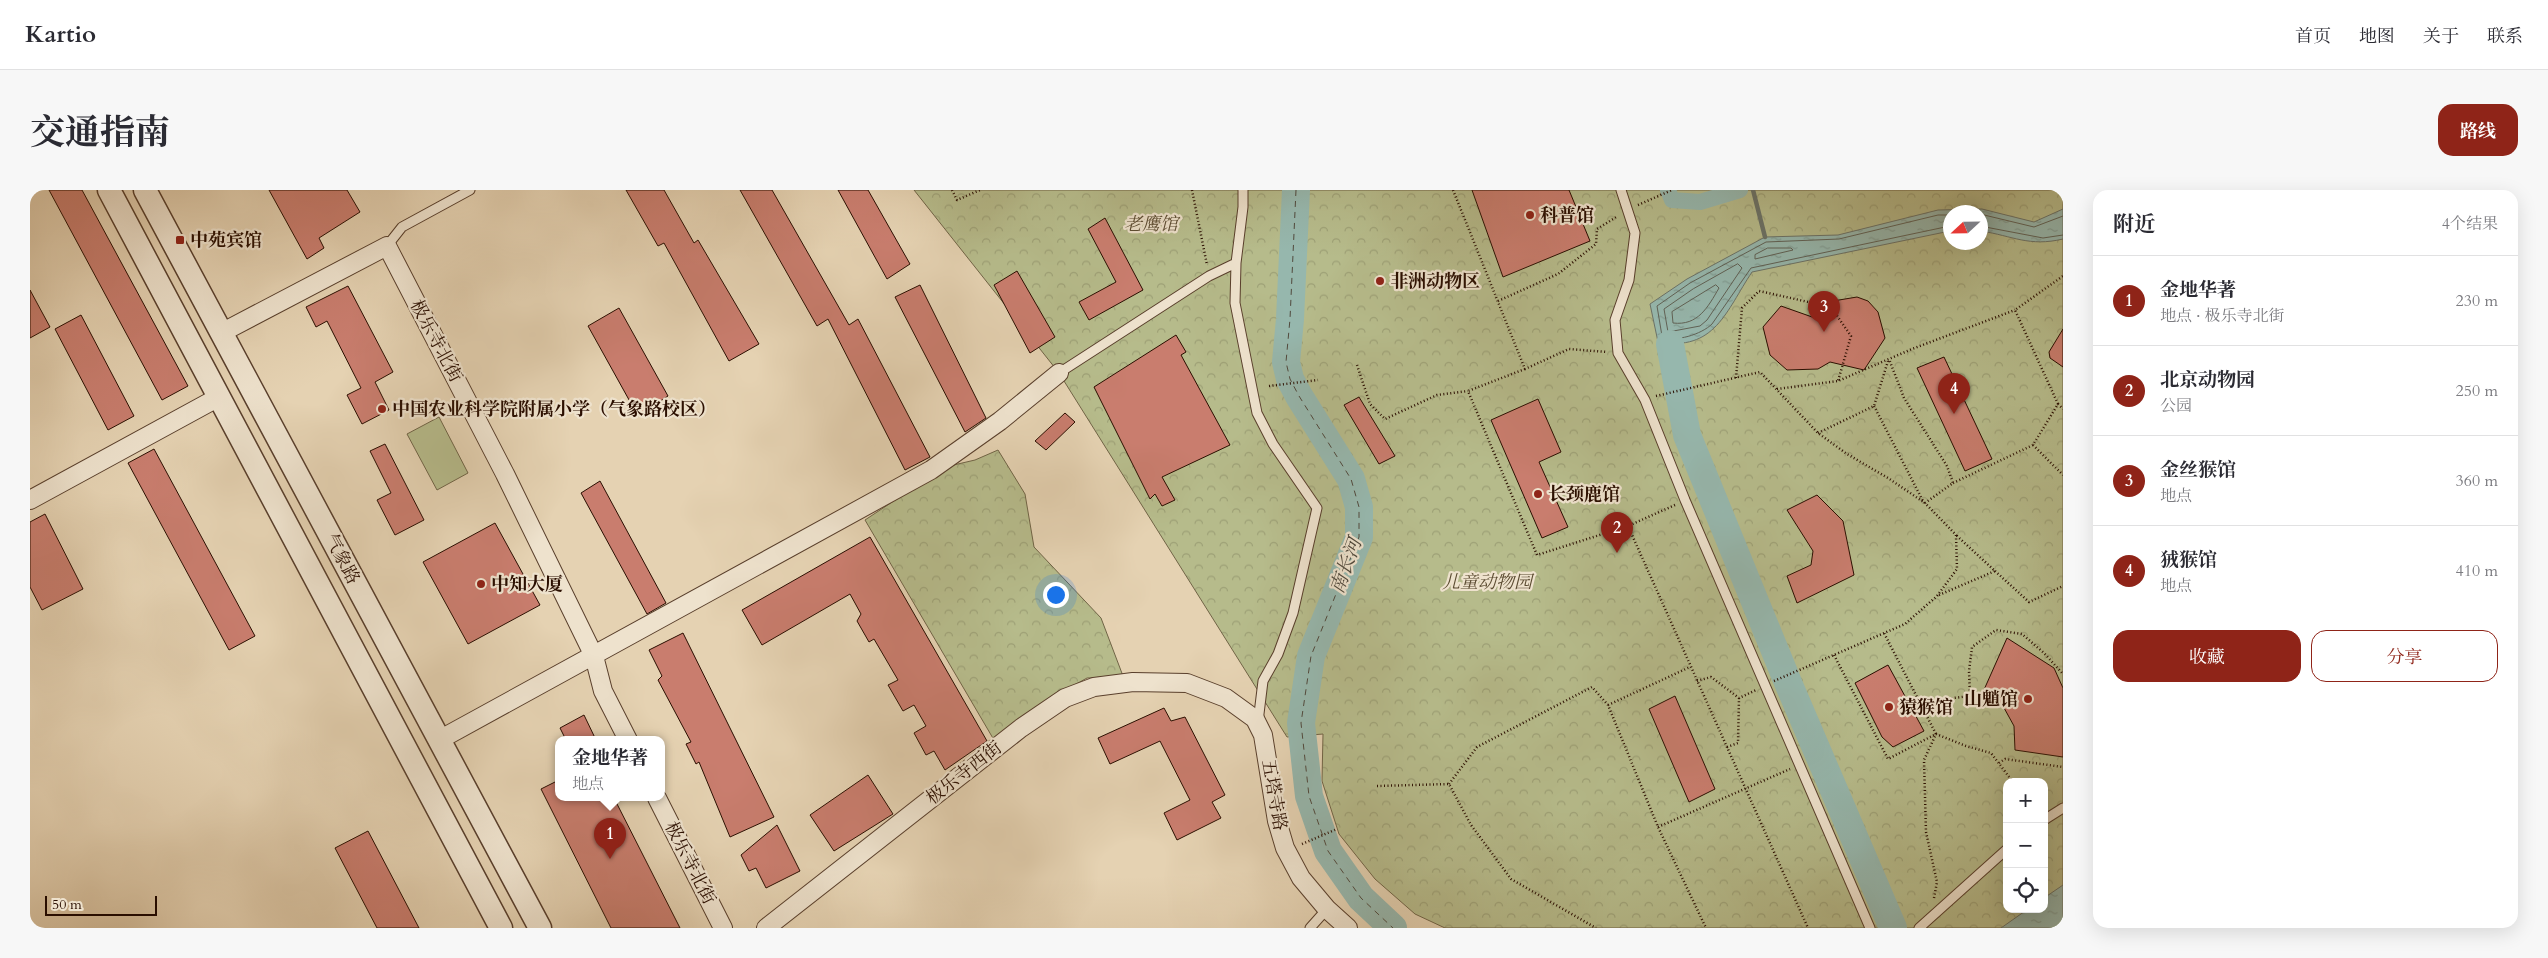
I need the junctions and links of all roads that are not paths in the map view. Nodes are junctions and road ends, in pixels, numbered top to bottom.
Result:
1 (110, 190) edge
2 (145, 190) edge
3 (470, 190) edge
4 (1243, 190) edge
5 (1621, 190) edge
6 (386, 246) junction
7 (1236, 263) junction
8 (221, 333) junction
9 (1059, 372) joint
10 (219, 397) junction
11 (30, 500) edge
12 (594, 656) junction
13 (1187, 683) joint
14 (1258, 725) junction
15 (626, 736) edge
16 (439, 740) junction
17 (659, 801) edge
18 (2063, 808) edge
19 (2048, 817) edge
20 (2003, 853) edge
21 (516, 883) junction
22 (485, 899) junction
23 (1327, 909) junction
24 (1922, 927) edge
25 (500, 928) edge
26 (540, 928) edge
27 (723, 928) edge
28 (766, 928) edge
29 (1310, 928) edge
30 (1348, 928) edge
31 (1870, 928) edge

1 - 10 street, 气象路
2 - 8 street, 气象路
3 - 6 lane
4 - 7 lane
5 - 31 lane
6 - 8 street
6 - 12 street, 极乐寺北街
7 - 9 lane
7 - 14 lane
8 - 16 street, 气象路
9 - 12 street
10 - 11 street
10 - 22 street, 气象路
12 - 15 street, 极乐寺北街
12 - 16 street
13 - 14 street, 五塔寺路
13 - 28 street, 极乐寺西街
14 - 23 street, 五塔寺路
16 - 21 street, 气象路
17 - 27 street, 极乐寺北街
18 - 19 lane
20 - 24 lane
21 - 22 street
21 - 26 street, 气象路
22 - 25 street, 气象路
23 - 29 lane
23 - 30 street, 五塔寺路

